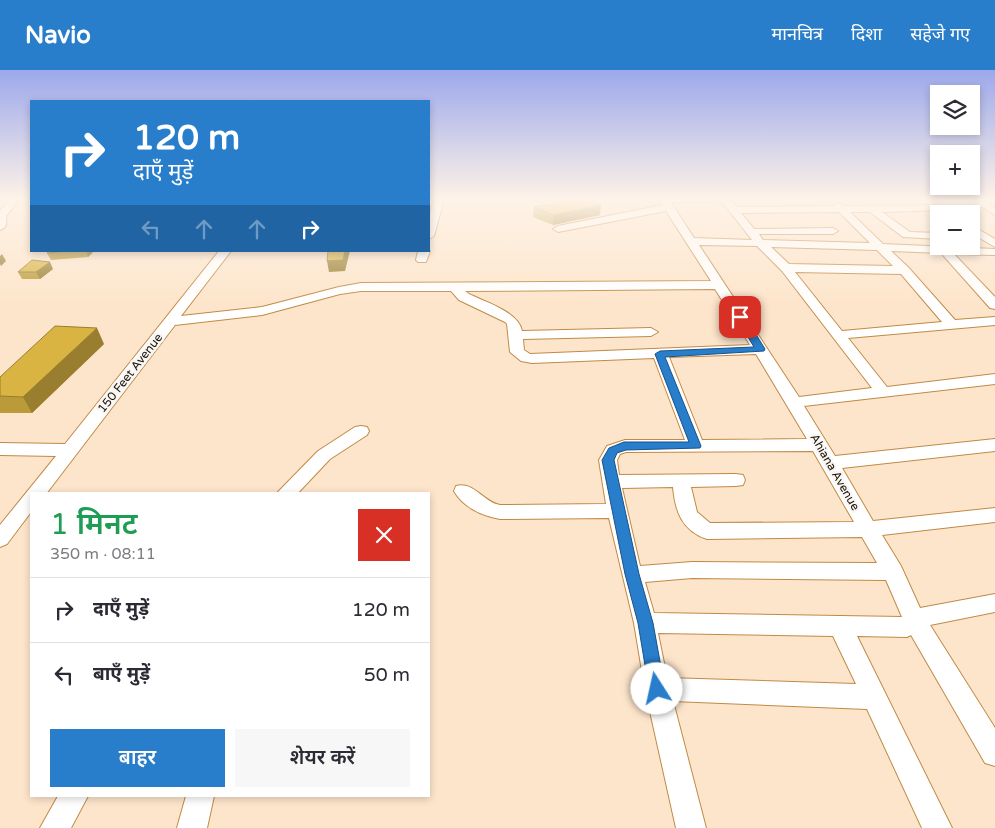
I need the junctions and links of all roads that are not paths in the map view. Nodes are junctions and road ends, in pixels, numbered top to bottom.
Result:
1 (687, 234) edge
2 (753, 234) edge
3 (836, 234) edge
4 (867, 234) edge
5 (981, 234) edge
6 (691, 241) junction
7 (760, 243) junction
8 (995, 244) edge
9 (847, 246) junction
10 (880, 246) junction
11 (930, 249) edge
12 (980, 250) edge
13 (224, 252) edge
14 (995, 252) edge
15 (949, 255) edge
16 (786, 268) junction
17 (904, 270) junction
18 (720, 285) junction
19 (454, 287) junction
20 (995, 305) edge
21 (171, 320) junction
22 (995, 321) edge
23 (952, 325) junction
24 (651, 332) dead end
25 (838, 335) junction
26 (516, 336) junction
27 (761, 349) junction
28 (660, 354) junction
29 (995, 379) edge
30 (883, 392) junction
31 (794, 402) junction
32 (360, 431) dead end
33 (819, 445) junction
34 (995, 445) edge
35 (696, 446) junction
36 (0, 449) edge
37 (70, 450) junction
38 (830, 463) junction
39 (736, 480) dead end
40 (681, 481) junction
41 (611, 482) junction
42 (463, 491) dead end
43 (38, 492) edge
44 (287, 492) edge
45 (30, 500) edge
46 (617, 511) junction
47 (994, 516) edge
48 (868, 529) junction
49 (0, 539) edge
50 (893, 572) junction
51 (632, 574) junction
52 (995, 603) edge
53 (914, 619) junction
54 (645, 623) junction
55 (840, 626) junction
56 (657, 689) junction
57 (872, 697) junction
58 (995, 753) edge
59 (73, 797) edge
60 (200, 797) edge
61 (55, 828) edge
62 (192, 828) edge
63 (691, 828) edge
64 (937, 828) edge

1 - 6 street, Ahiana Avenue
2 - 7 street
3 - 9 street
4 - 10 street
5 - 8 street
6 - 7 street
6 - 18 street, Ahiana Avenue
7 - 9 street
7 - 16 street
9 - 10 street
10 - 11 street
10 - 17 street
12 - 14 street
13 - 21 street, 150 Feet Avenue
15 - 20 street
16 - 17 street
16 - 25 street
17 - 23 street
18 - 19 street
18 - 27 street, Ahiana Avenue
19 - 21 street
19 - 26 street
21 - 37 street, 150 Feet Avenue
22 - 23 street
23 - 25 street
24 - 26 street
25 - 30 street
26 - 28 street
27 - 28 street
27 - 31 street, Ahiana Avenue
28 - 35 street
29 - 30 street
30 - 31 street
31 - 33 street, Ahiana Avenue
32 - 44 street
33 - 35 street
33 - 38 street, Ahiana Avenue
34 - 38 street
35 - 41 street
36 - 37 street
37 - 43 street, 150 Feet Avenue
38 - 48 street, Ahiana Avenue
39 - 40 street
40 - 41 street
40 - 48 street
41 - 46 street
42 - 46 street
45 - 49 street
46 - 51 street
47 - 48 street
48 - 50 street, Ahiana Avenue
50 - 51 street
50 - 53 street, Ahiana Avenue
51 - 54 street
52 - 53 street
53 - 55 street
53 - 58 street, Ahiana Avenue
54 - 55 street
54 - 56 street
55 - 57 street
56 - 57 street
56 - 63 street
57 - 64 street
59 - 61 street
60 - 62 street

